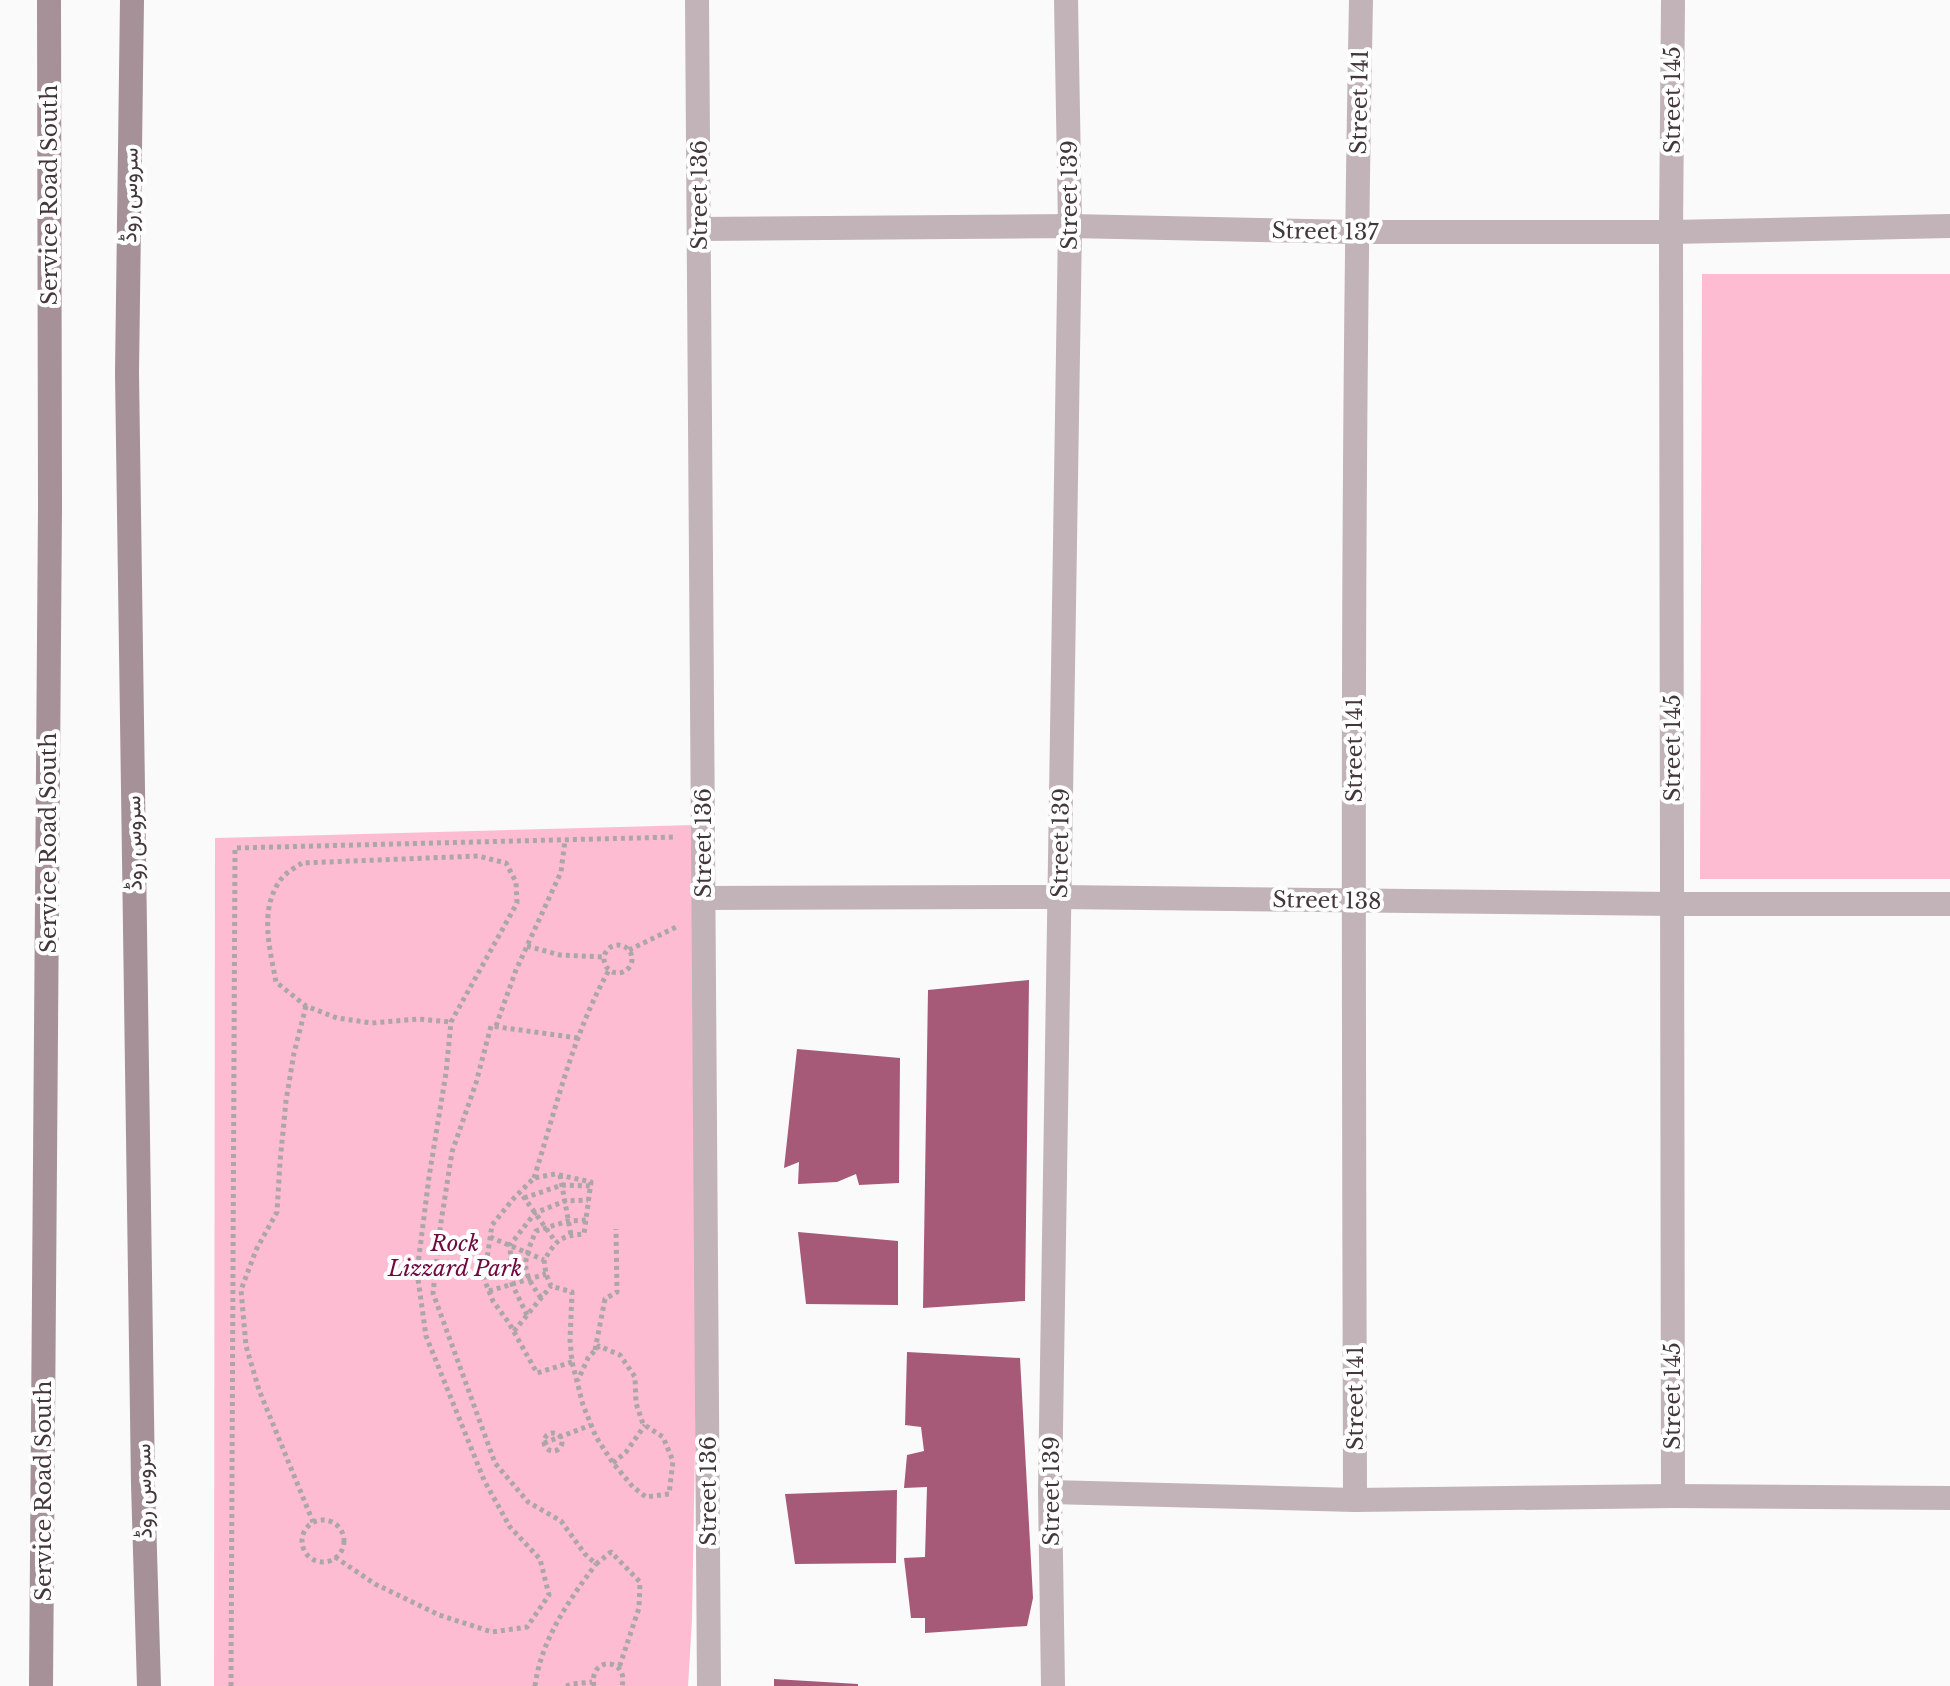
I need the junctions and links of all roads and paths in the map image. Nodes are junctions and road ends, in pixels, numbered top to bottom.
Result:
1 (49, 0) edge
2 (132, 0) edge
3 (697, 0) edge
4 (1066, 0) edge
5 (1361, 0) edge
6 (1673, 0) edge
7 (1070, 226) junction
8 (1950, 226) edge
9 (699, 229) junction
10 (1356, 232) junction
11 (1671, 232) junction
12 (688, 837) dead end
13 (565, 840) junction
14 (1059, 897) junction
15 (704, 898) junction
16 (1353, 900) junction
17 (1672, 904) junction
18 (1950, 904) edge
19 (688, 922) dead end
20 (527, 946) junction
21 (629, 950) junction
22 (604, 957) junction
23 (609, 970) junction
24 (306, 1006) junction
25 (451, 1022) junction
26 (496, 1026) junction
27 (578, 1038) junction
28 (560, 1175) junction
29 (534, 1178) junction
30 (562, 1185) junction
31 (590, 1186) junction
32 (522, 1195) junction
33 (588, 1200) junction
34 (565, 1201) junction
35 (535, 1213) junction
36 (586, 1220) junction
37 (568, 1221) junction
38 (546, 1228) junction
39 (616, 1229) dead end
40 (571, 1235) junction
41 (490, 1237) junction
42 (555, 1241) junction
43 (510, 1245) junction
44 (528, 1254) junction
45 (544, 1260) junction
46 (546, 1274) junction
47 (528, 1279) junction
48 (512, 1284) junction
49 (551, 1286) junction
50 (489, 1291) junction
51 (541, 1298) junction
52 (527, 1315) junction
53 (514, 1331) junction
54 (595, 1351) junction
55 (572, 1362) junction
56 (578, 1380) junction
57 (591, 1425) junction
58 (645, 1425) junction
59 (560, 1438) junction
60 (613, 1463) junction
61 (1050, 1492) junction
62 (1673, 1496) junction
63 (1950, 1498) edge
64 (1355, 1500) junction
65 (313, 1522) junction
66 (335, 1557) junction
67 (596, 1564) junction
68 (619, 1668) junction
69 (593, 1684) edge
70 (41, 1686) edge
71 (149, 1686) edge
72 (231, 1686) edge
73 (535, 1686) edge
74 (566, 1686) edge
75 (622, 1686) edge
76 (709, 1686) edge
77 (1053, 1686) edge

1 - 70 main road, Service Road South
2 - 71 main road, سروس روڈ
3 - 9 street, Street 136
4 - 7 street, Street 139
5 - 10 street, Street 141
6 - 11 street, Street 145
7 - 9 street, Street 137
7 - 10 street, Street 137
7 - 14 street, Street 139
8 - 11 street, Street 137
9 - 15 street, Street 136
10 - 11 street, Street 137
10 - 16 street, Street 141
11 - 17 street, Street 145
12 - 13 path
13 - 20 path
13 - 72 path
14 - 15 street, Street 138
14 - 16 street, Street 138
14 - 61 street, Street 139
15 - 76 street, Street 136
16 - 17 street, Street 138
16 - 64 street, Street 141
17 - 18 street, Street 138
17 - 62 street, Street 145
19 - 21 path
20 - 22 path
20 - 26 path
21 - 22 path
21 - 23 path
22 - 23 path
23 - 27 path
24 - 25 path
24 - 25 path
24 - 65 path
25 - 66 path
26 - 27 path
26 - 67 path
27 - 29 path
28 - 29 path
28 - 30 path
28 - 31 path
29 - 32 path
30 - 31 path
30 - 32 path
30 - 34 path
31 - 33 path
32 - 35 path
32 - 41 path
33 - 34 path
33 - 36 path
34 - 35 path
34 - 37 path
35 - 38 path
35 - 43 path
36 - 37 path
36 - 40 path
37 - 38 path
37 - 40 path
38 - 42 path
38 - 44 path
39 - 54 path
40 - 42 path
41 - 43 path
41 - 50 path
42 - 45 path
43 - 44 path
43 - 48 path
44 - 45 path
44 - 47 path
45 - 46 path
46 - 47 path
46 - 49 path
47 - 48 path
47 - 51 path
48 - 50 path
48 - 52 path
49 - 51 path
49 - 55 path
50 - 53 path
51 - 52 path
52 - 53 path
53 - 55 path
54 - 56 path
54 - 58 path
55 - 56 path
56 - 57 path
57 - 59 path
57 - 60 path
58 - 60 path
58 - 60 path
59 - 59 path
61 - 64 street
61 - 77 street, Street 139
62 - 63 street
62 - 64 street
65 - 66 path
65 - 66 path
67 - 68 path
67 - 73 path
68 - 69 path
68 - 75 path
69 - 74 path

